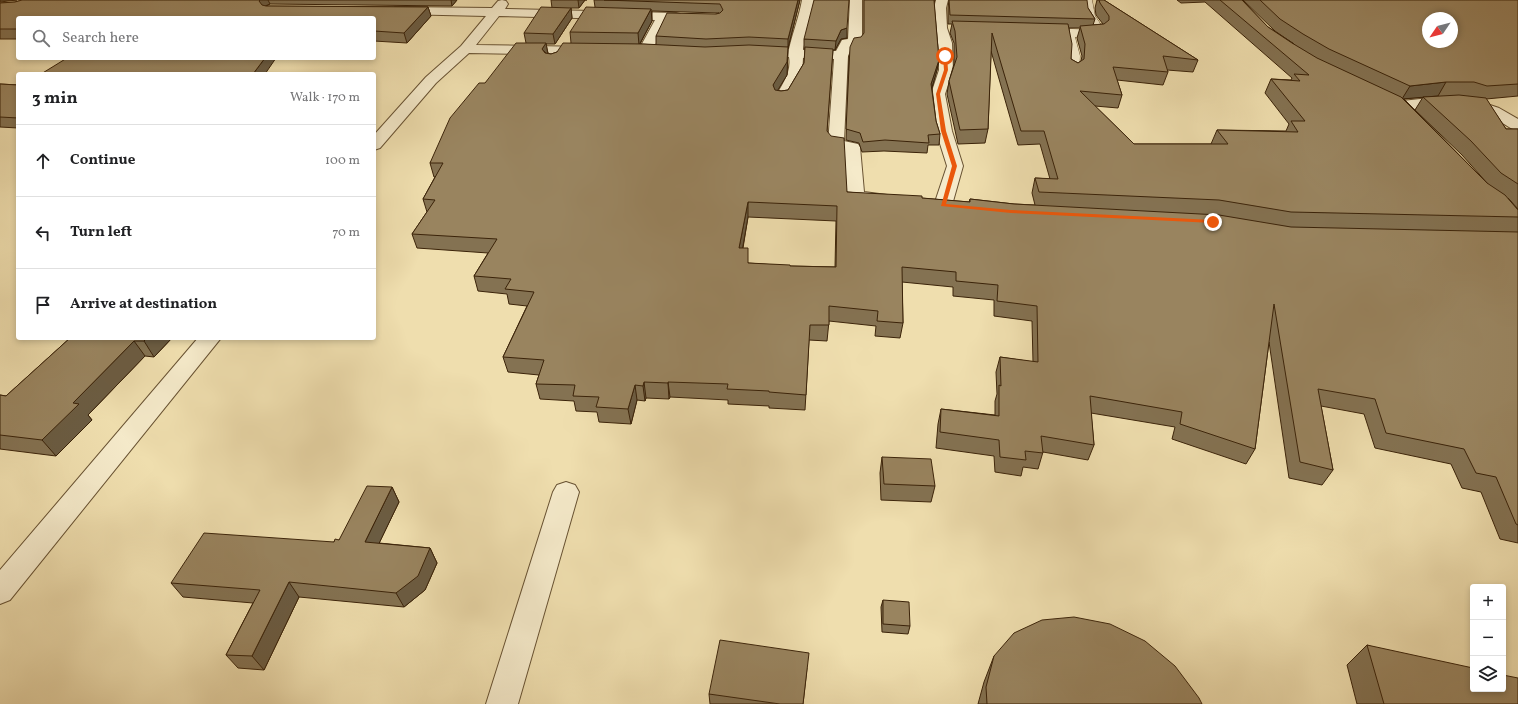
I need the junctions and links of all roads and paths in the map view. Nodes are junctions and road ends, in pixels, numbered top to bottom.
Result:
1 (505, 0) edge
2 (593, 0) edge
3 (808, 0) edge
4 (856, 0) edge
5 (942, 0) edge
6 (1088, 0) edge
7 (389, 10) edge
8 (496, 12) junction
9 (585, 14) junction
10 (663, 17) junction
11 (687, 17) edge
12 (577, 26) edge
13 (1038, 31) edge
14 (1082, 33) junction
15 (568, 38) dead end
16 (466, 49) junction
17 (560, 51) junction
18 (599, 51) edge
19 (630, 51) edge
20 (646, 51) junction
21 (661, 52) edge
22 (742, 52) edge
23 (795, 53) junction
24 (841, 56) junction
25 (550, 65) edge
26 (1074, 72) edge
27 (1372, 93) edge
28 (781, 99) edge
29 (1400, 106) junction
30 (1416, 122) edge
31 (1518, 126) edge
32 (376, 143) edge
33 (896, 200) edge
34 (943, 205) edge
35 (208, 340) edge
36 (566, 492) dead end
37 (0, 591) edge
38 (502, 704) edge

1 - 8 street
2 - 9 street
3 - 23 street
4 - 24 street
5 - 34 street
6 - 14 lane
7 - 8 street
8 - 9 street
8 - 16 street
9 - 10 street
9 - 12 street
10 - 11 street
10 - 20 street
13 - 14 lane
14 - 26 lane
15 - 17 street
16 - 17 street
16 - 32 street
17 - 18 street
17 - 25 street
19 - 20 street
20 - 21 street
22 - 23 street
23 - 24 street
23 - 28 street
24 - 33 street
27 - 29 street
29 - 30 street
29 - 31 street
35 - 37 street
36 - 38 street

